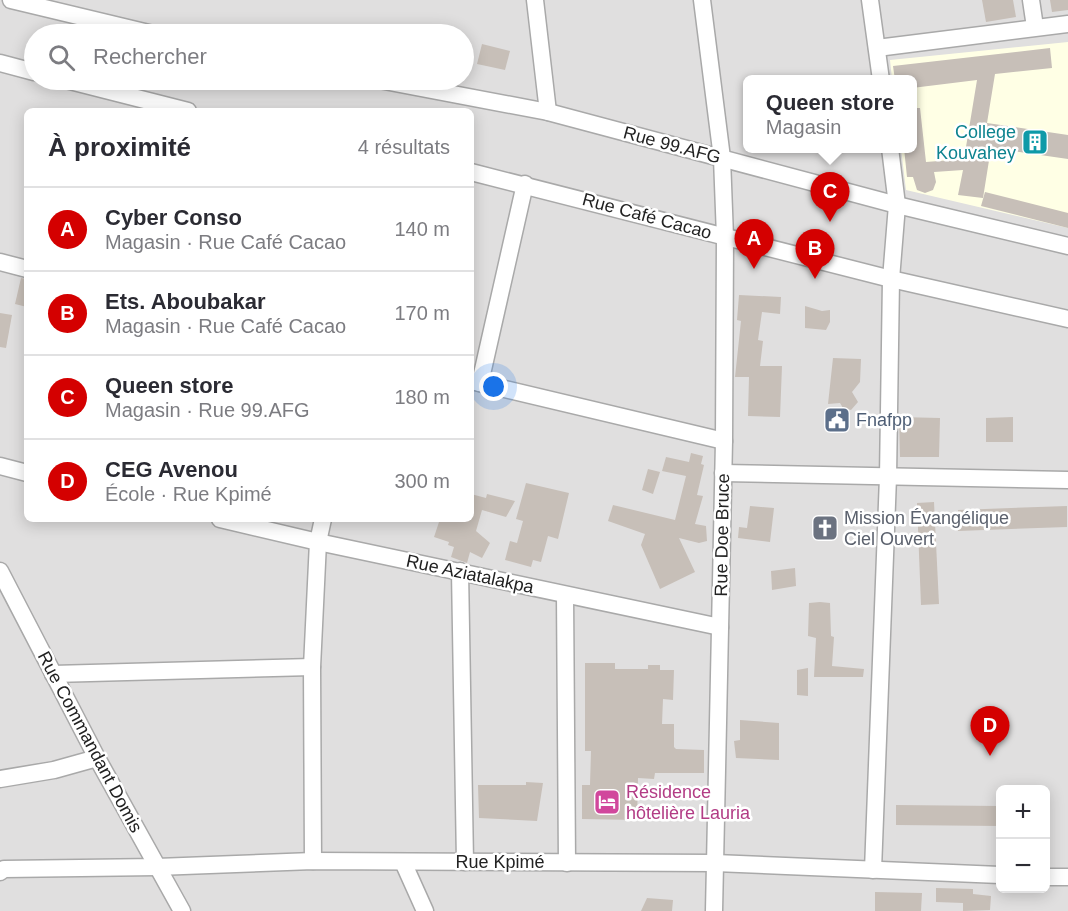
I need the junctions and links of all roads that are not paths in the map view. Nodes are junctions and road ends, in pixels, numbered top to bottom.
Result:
1 (11, 0) edge
2 (535, 0) edge
3 (702, 0) edge
4 (870, 0) edge
5 (1031, 0) edge
6 (111, 24) edge
7 (1068, 24) edge
8 (1035, 27) junction
9 (877, 48) junction
10 (0, 63) edge
11 (24, 69) edge
12 (880, 75) edge
13 (106, 90) edge
14 (432, 90) edge
15 (177, 108) edge
16 (548, 112) junction
17 (891, 153) edge
18 (722, 158) junction
19 (474, 173) edge
20 (525, 184) junction
21 (897, 205) junction
22 (725, 237) junction
23 (1068, 246) edge
24 (0, 262) edge
25 (24, 268) edge
26 (891, 279) junction
27 (1068, 319) edge
28 (476, 382) edge
29 (724, 441) junction
30 (0, 466) edge
31 (24, 472) edge
32 (723, 473) junction
33 (888, 477) junction
34 (1068, 480) edge
35 (233, 522) edge
36 (322, 522) edge
37 (318, 542) junction
38 (0, 571) edge
39 (460, 571) junction
40 (565, 595) junction
41 (720, 627) junction
42 (312, 667) junction
43 (53, 674) junction
44 (97, 758) junction
45 (0, 779) edge
46 (313, 861) junction
47 (403, 862) junction
48 (465, 862) junction
49 (567, 862) junction
50 (715, 863) junction
51 (157, 867) junction
52 (1, 870) edge
53 (873, 870) junction
54 (996, 875) edge
55 (1050, 877) edge
56 (1068, 877) edge
57 (182, 911) edge
58 (425, 911) edge
59 (714, 911) edge

1 - 6 street
2 - 16 street
3 - 18 street, Rue Doe Bruce
4 - 9 street
5 - 8 street
7 - 8 street
8 - 9 street
9 - 12 street
10 - 11 street
13 - 15 street
14 - 16 street, Rue 99.AFG
16 - 18 street, Rue 99.AFG
17 - 21 street
18 - 21 street, Rue 99.AFG
18 - 22 street, Rue Doe Bruce
19 - 20 street, Rue Café Cacao
20 - 22 street, Rue Café Cacao
20 - 28 street
21 - 23 street, Rue 99.AFG
21 - 26 street
22 - 26 street, Rue Café Cacao
22 - 29 street, Rue Doe Bruce
24 - 25 street
26 - 27 street, Rue Café Cacao
26 - 33 street
28 - 29 street
29 - 32 street, Rue Doe Bruce
30 - 31 street
32 - 33 street
32 - 41 street, Rue Doe Bruce
33 - 34 street
33 - 53 street
35 - 37 street, Rue Aziatalakpa
36 - 37 street
37 - 39 street, Rue Aziatalakpa
37 - 42 street
38 - 43 street, Rue Commandant Domis
39 - 40 street, Rue Aziatalakpa
39 - 48 street
40 - 41 street, Rue Aziatalakpa
40 - 49 street
41 - 50 street, Rue Doe Bruce
42 - 43 street
42 - 46 street
43 - 44 street, Rue Commandant Domis
44 - 45 street
44 - 51 street, Rue Commandant Domis
46 - 47 street, Rue Kpimé
46 - 51 street, Rue Kpimé
47 - 48 street, Rue Kpimé
47 - 58 street
48 - 49 street, Rue Kpimé
49 - 50 street, Rue Kpimé
50 - 53 street, Rue Kpimé
50 - 59 street, Rue Doe Bruce
51 - 52 street, Rue Kpimé
51 - 57 street, Rue Commandant Domis
53 - 54 street, Rue Kpimé
55 - 56 street

